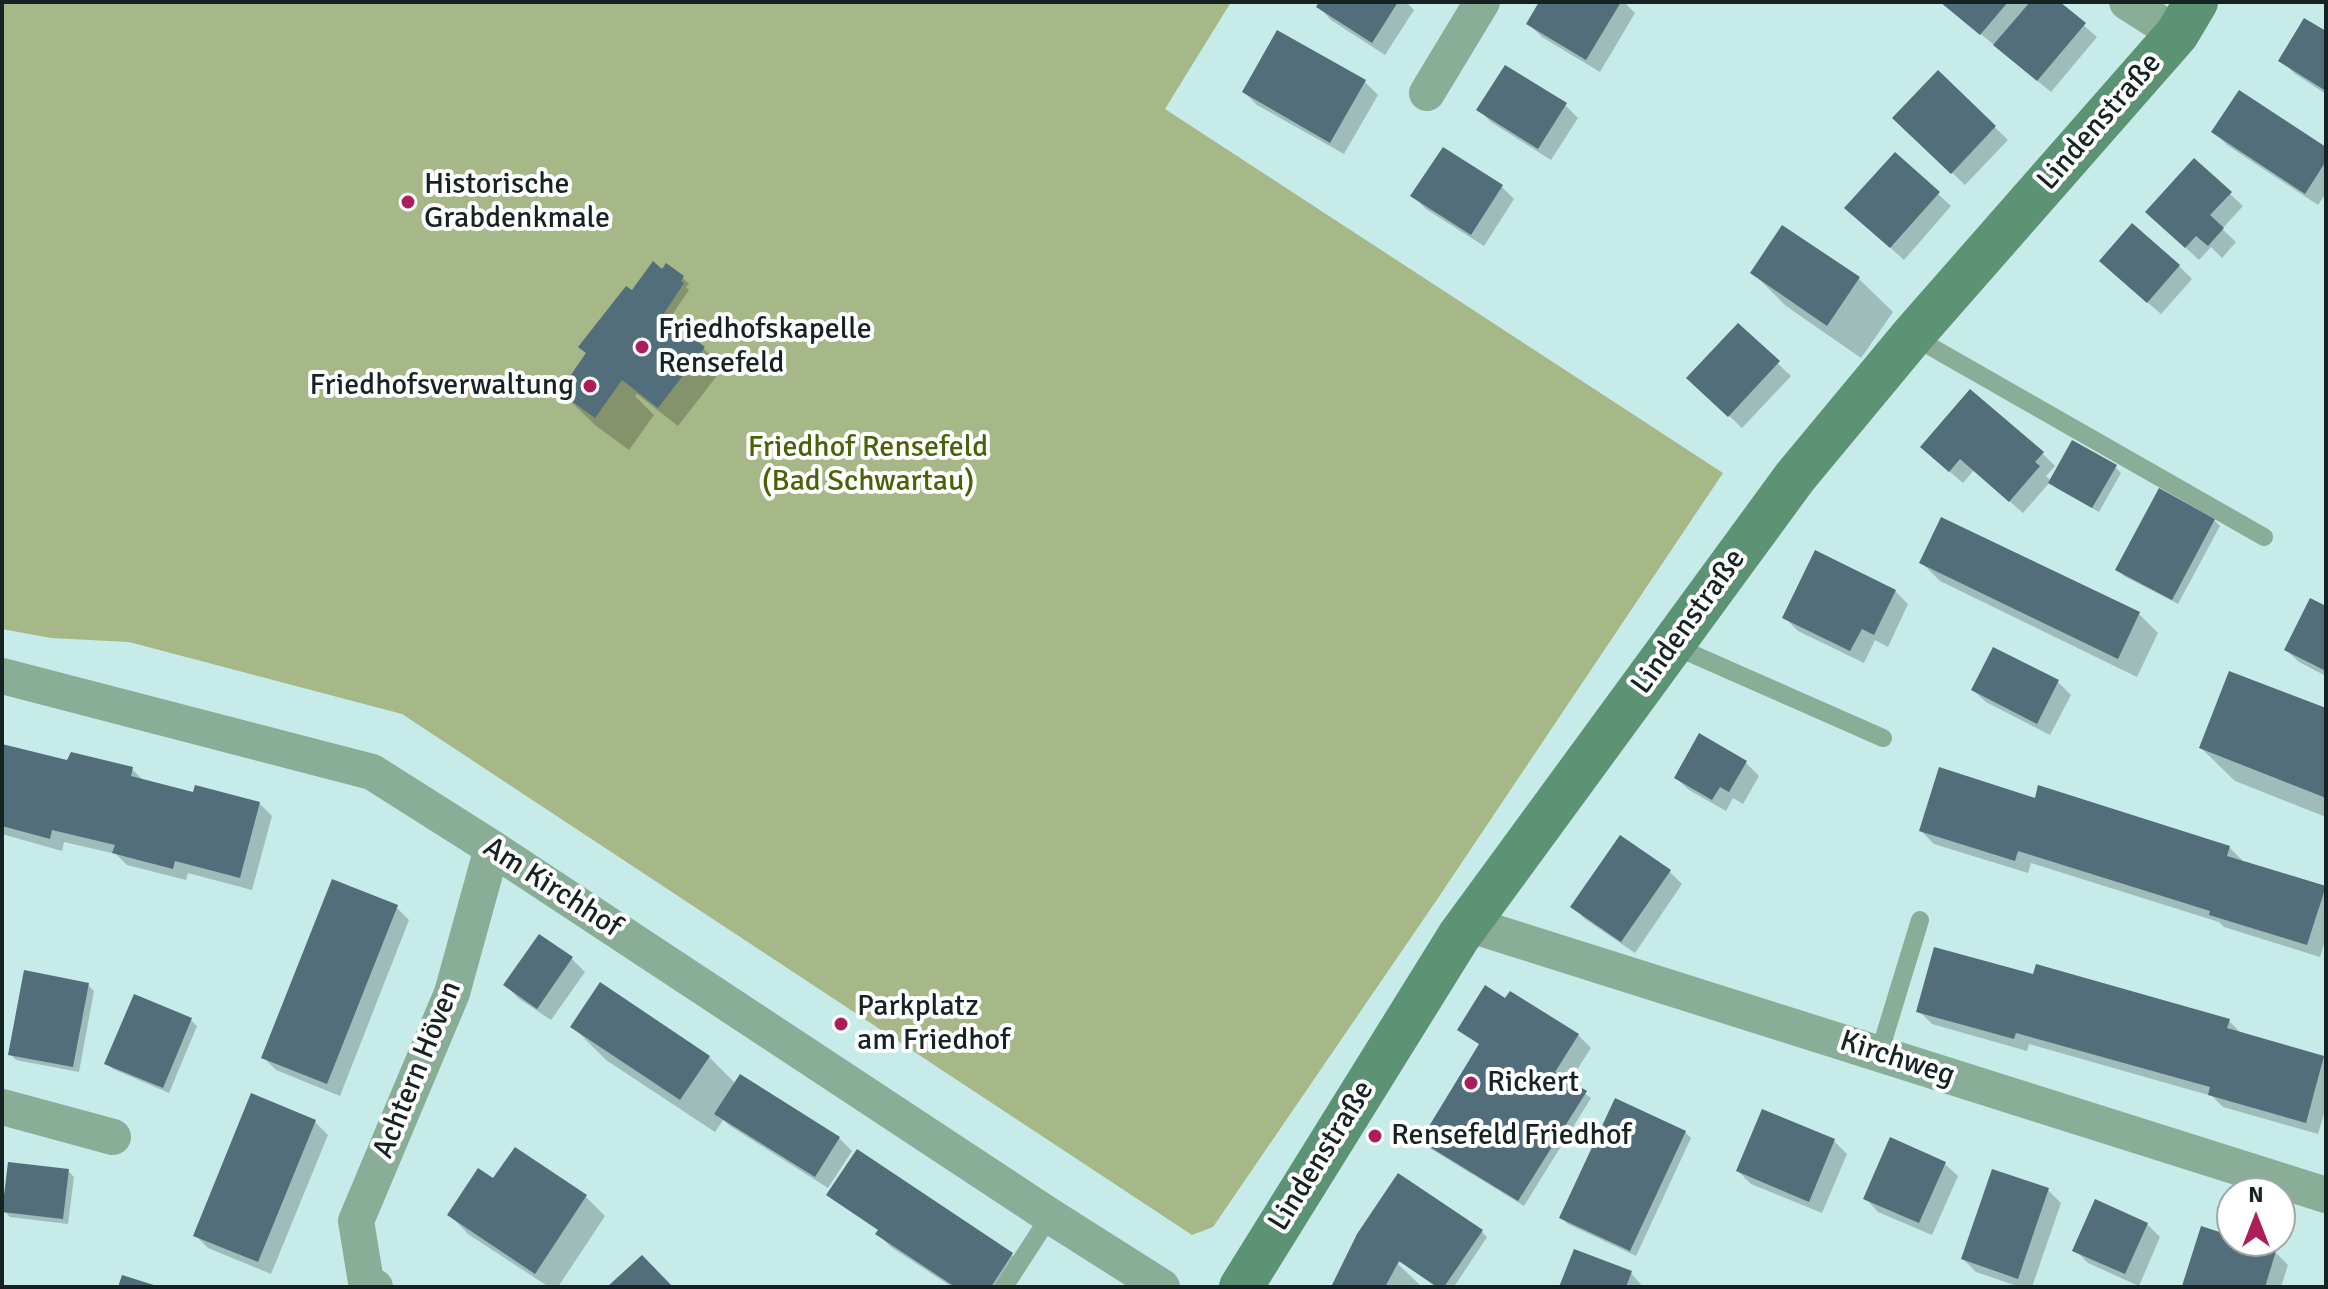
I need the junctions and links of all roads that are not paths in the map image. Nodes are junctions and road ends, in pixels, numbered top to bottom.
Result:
1 (1482, 2) edge
2 (2127, 2) edge
3 (2187, 18) edge
4 (1427, 93) dead end
5 (1912, 336) junction
6 (2264, 537) dead end
7 (1672, 645) junction
8 (2, 676) edge
9 (1883, 738) dead end
10 (492, 848) junction
11 (1920, 920) dead end
12 (1468, 924) junction
13 (1879, 1054) junction
14 (2, 1107) edge
15 (113, 1137) dead end
16 (2326, 1195) edge
17 (1050, 1216) junction
18 (375, 1287) edge
19 (1004, 1287) edge
20 (1162, 1287) edge
21 (1241, 1287) edge

1 - 4 street
2 - 3 street
3 - 5 street, Lindenstraße
5 - 6 lane
5 - 7 street, Lindenstraße
7 - 9 lane
7 - 12 street, Lindenstraße
8 - 10 street, Am Kirchhof
10 - 17 street, Am Kirchhof
10 - 18 street, Achtern Höven
11 - 13 lane
12 - 13 street, Kirchweg
12 - 21 street, Lindenstraße
13 - 16 street, Kirchweg
14 - 15 street
17 - 19 lane
17 - 20 street, Am Kirchhof

